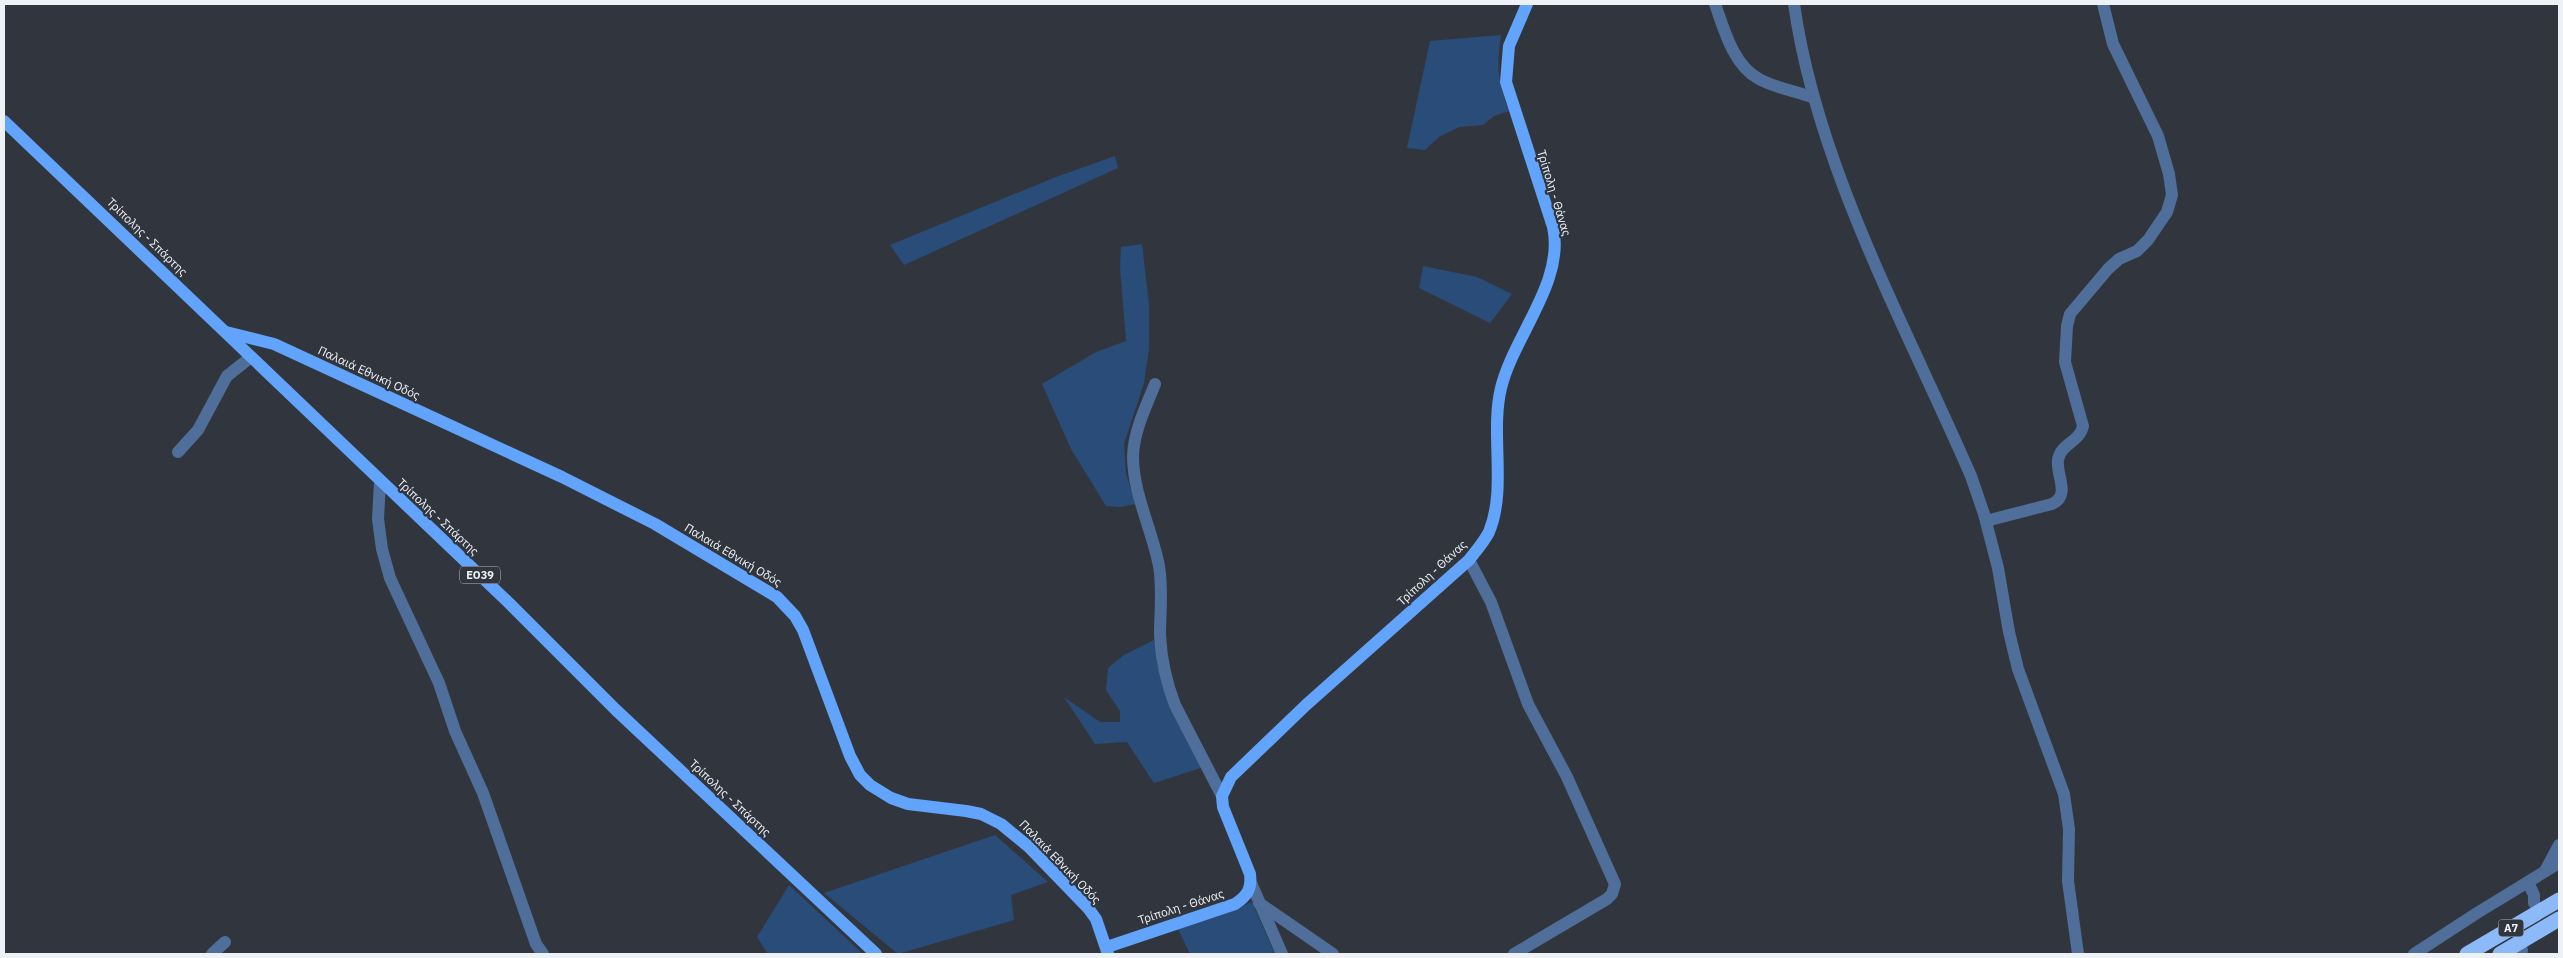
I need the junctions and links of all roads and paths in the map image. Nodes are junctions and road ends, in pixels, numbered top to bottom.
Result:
1 (1527, 4) edge
2 (1715, 4) edge
3 (1794, 4) edge
4 (2103, 4) edge
5 (1814, 98) junction
6 (4, 121) edge
7 (226, 332) junction
8 (251, 357) junction
9 (1155, 384) dead end
10 (178, 452) dead end
11 (380, 482) junction
12 (1986, 521) junction
13 (1469, 560) junction
14 (1222, 796) junction
15 (2559, 845) edge
16 (2559, 863) edge
17 (2545, 871) junction
18 (2528, 882) junction
19 (1251, 884) junction
20 (2559, 900) edge
21 (1259, 903) junction
22 (2534, 903) dead end
23 (2559, 919) edge
24 (226, 942) dead end
25 (536, 951) edge
26 (1108, 951) edge
27 (212, 954) edge
28 (876, 954) edge
29 (1282, 954) edge
30 (1333, 954) edge
31 (1514, 954) edge
32 (2078, 954) edge
33 (2414, 954) edge
34 (2467, 954) edge
35 (2500, 954) edge

1 - 13 main road, Τρίπολη - Θάνας
2 - 5 street
3 - 5 street
4 - 12 street
5 - 12 street
6 - 7 main road, Τρίπολης - Σπάρτης / ΕΟ39
7 - 8 main road, Τρίπολης - Σπάρτης / ΕΟ39
7 - 26 main road, Παλαιά Εθνική Οδός
8 - 10 street
8 - 11 main road, Τρίπολης - Σπάρτης / ΕΟ39
9 - 14 street
11 - 25 street
11 - 28 main road, Τρίπολης - Σπάρτης / ΕΟ39
12 - 32 street
13 - 14 main road, Τρίπολη - Θάνας
13 - 31 street
14 - 19 main road
15 - 17 street
16 - 17 street
17 - 18 street
18 - 22 street
18 - 33 street
19 - 21 street
19 - 26 main road, Τρίπολη - Θάνας
20 - 34 highway, Α7
21 - 29 street
21 - 30 street
23 - 35 highway, Α7
24 - 27 street

